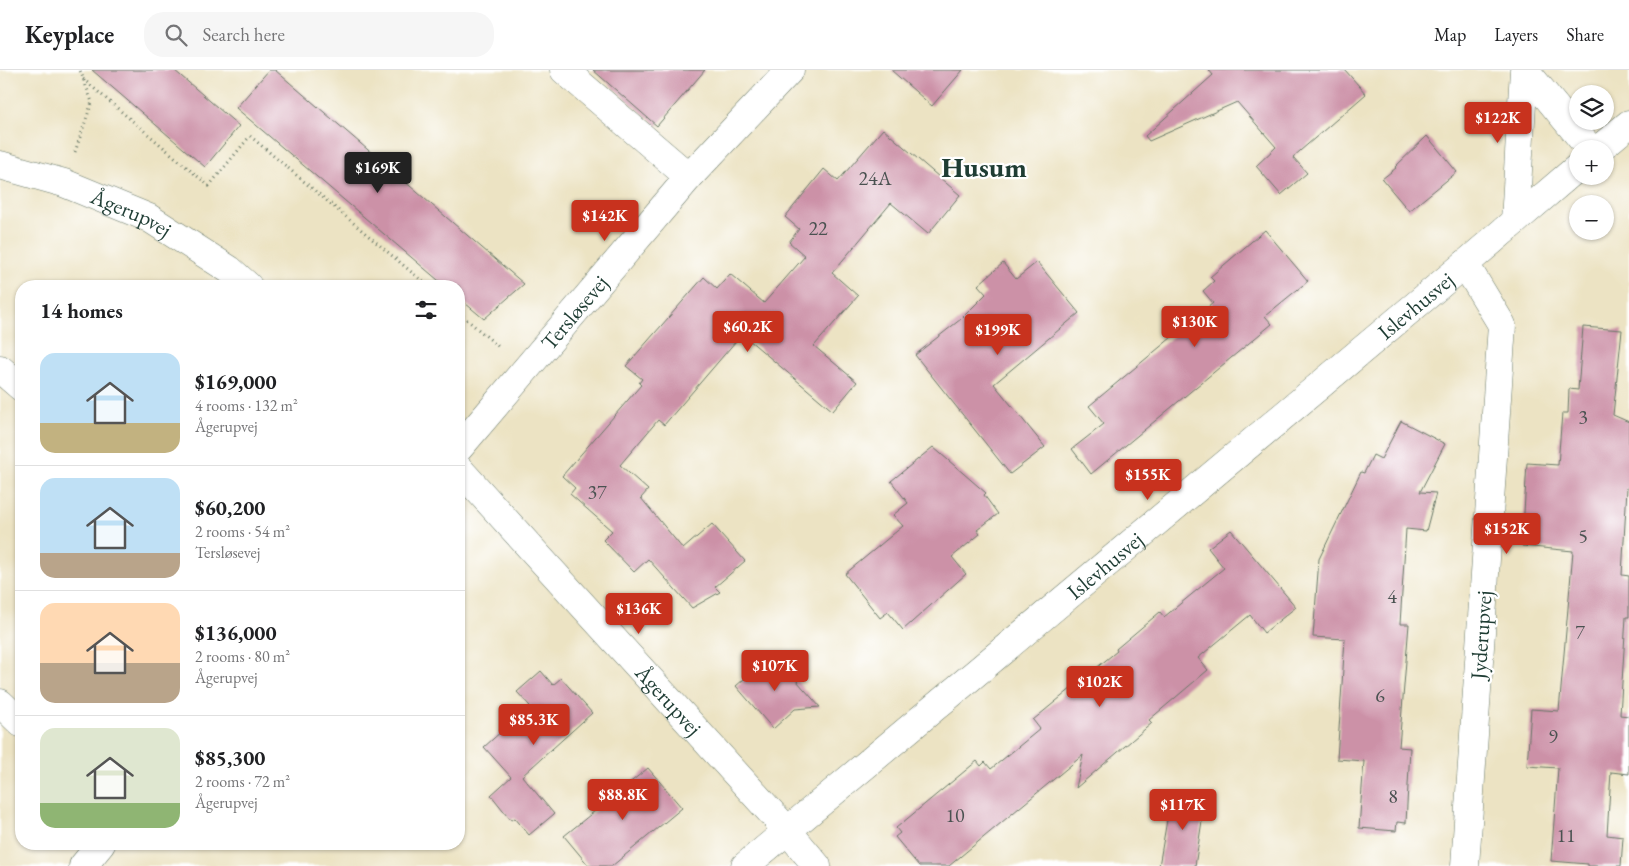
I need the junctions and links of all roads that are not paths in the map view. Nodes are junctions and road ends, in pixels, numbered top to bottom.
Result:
1 (564, 70) edge
2 (790, 70) edge
3 (1525, 70) edge
4 (1629, 124) edge
5 (1583, 140) edge
6 (1610, 140) edge
7 (0, 165) edge
8 (1569, 175) edge
9 (689, 177) junction
10 (1515, 220) junction
11 (1464, 264) junction
12 (241, 280) edge
13 (0, 369) edge
14 (15, 382) edge
15 (465, 441) edge
16 (465, 476) edge
17 (0, 703) edge
18 (15, 717) edge
19 (787, 830) junction
20 (96, 850) edge
21 (83, 866) edge
22 (745, 866) edge
23 (817, 866) edge
24 (1465, 866) edge

1 - 9 street
2 - 9 street, Tersløsevej
3 - 5 street
3 - 10 street
4 - 6 street
7 - 12 street, Ågerupvej
8 - 10 street, Islevhusvej
9 - 15 street, Tersløsevej
10 - 11 street, Islevhusvej
11 - 19 street, Islevhusvej
11 - 24 street, Jyderupvej
13 - 14 street
16 - 19 street, Ågerupvej
17 - 18 street
19 - 22 street, Islevhusvej
19 - 23 street, Ågerupvej
20 - 21 street

